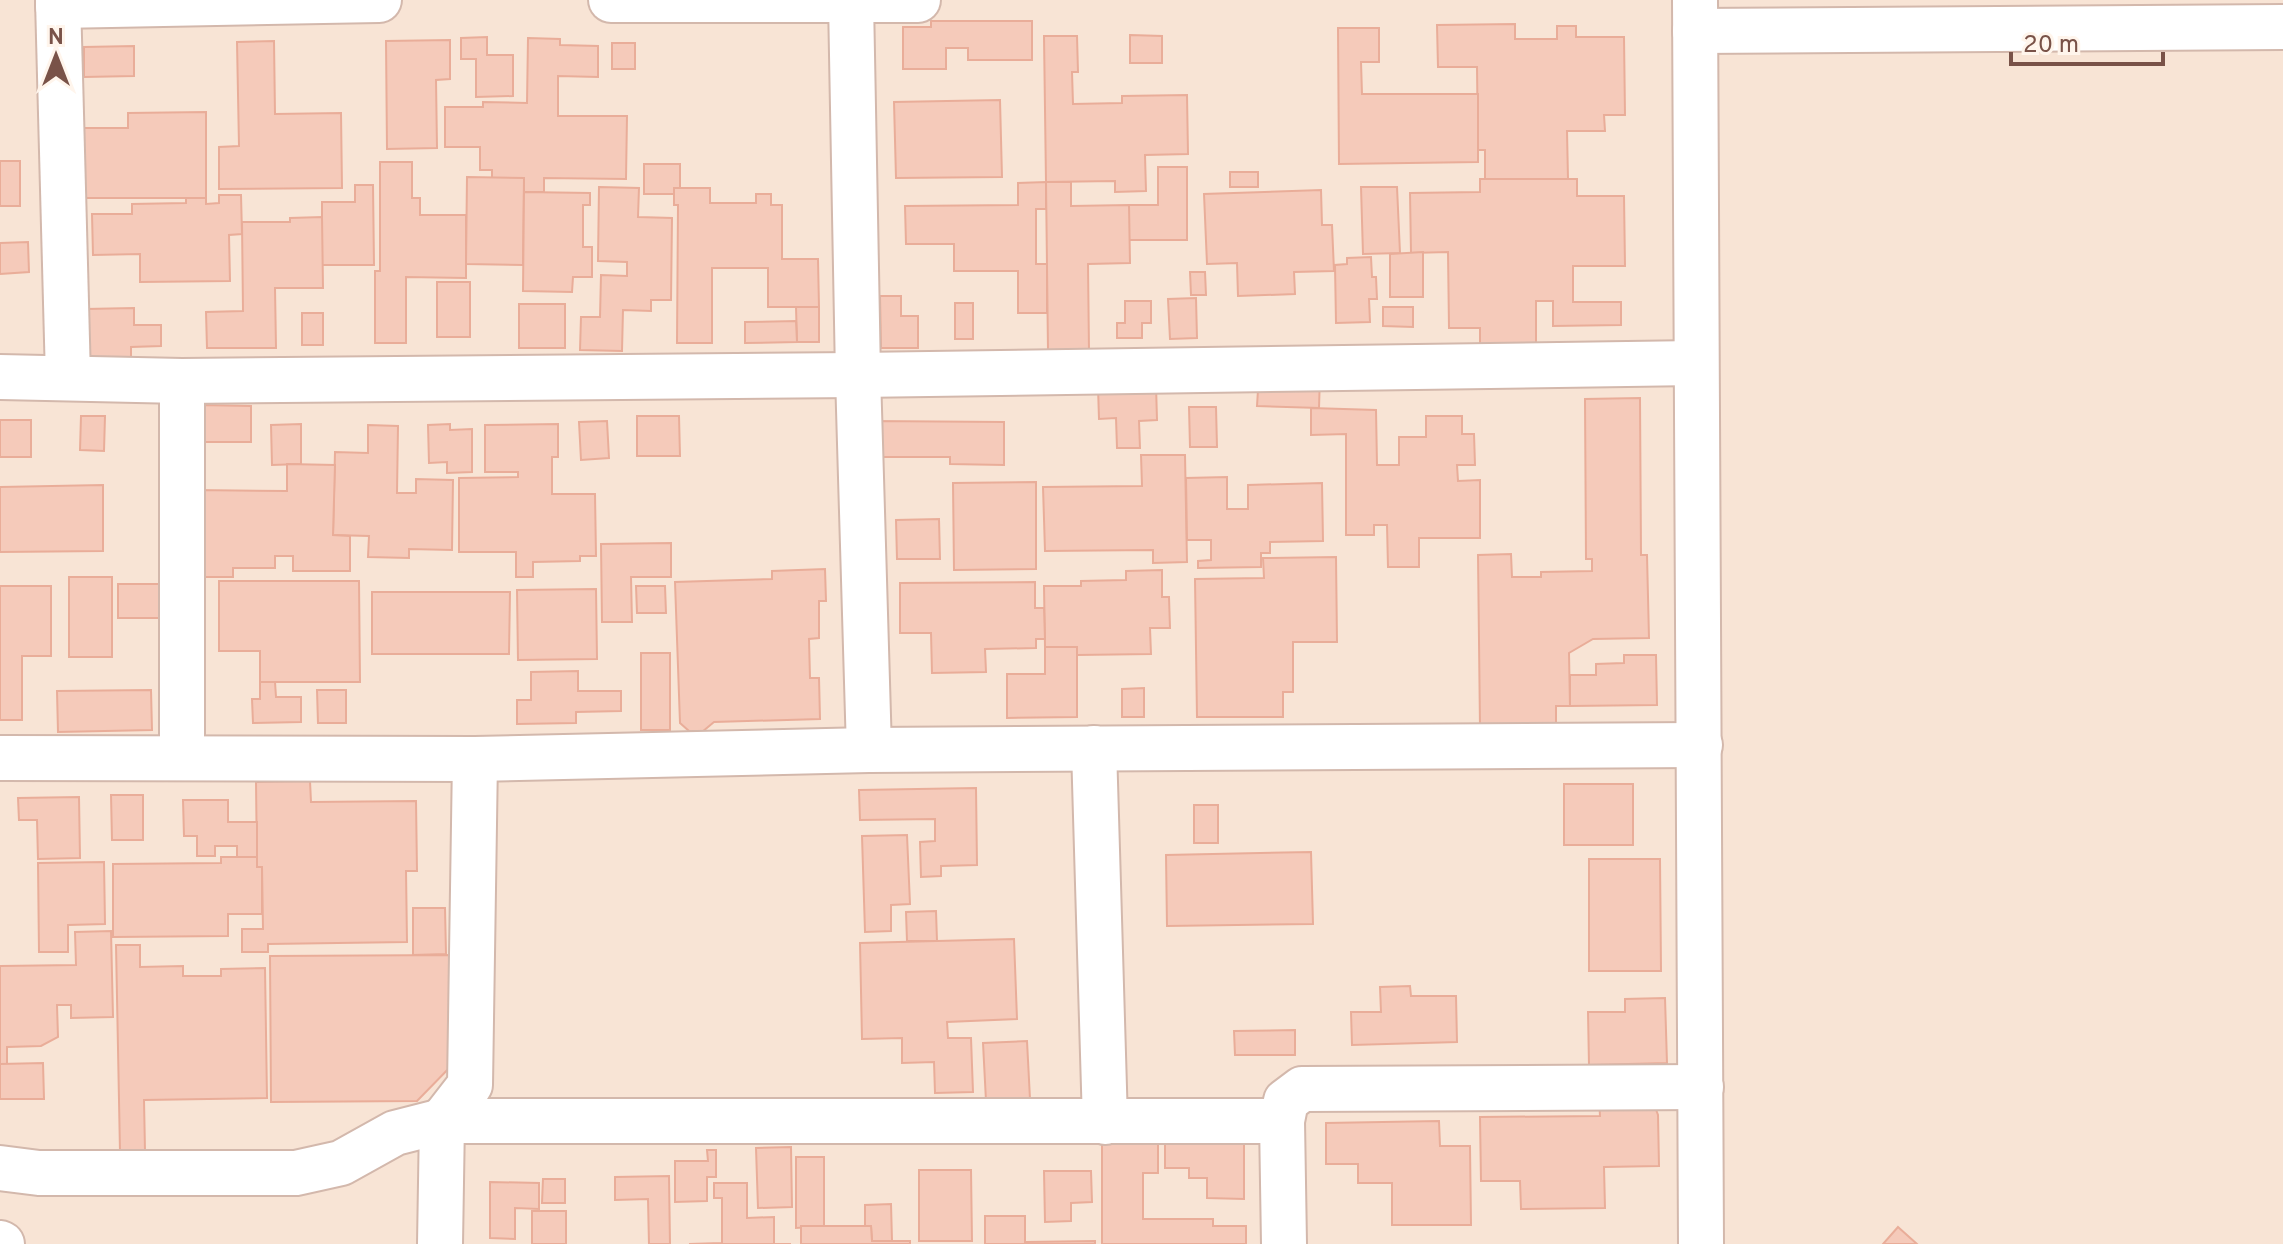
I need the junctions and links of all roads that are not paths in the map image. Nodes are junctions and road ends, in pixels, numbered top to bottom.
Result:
1 (379, 0) edge
2 (611, 0) edge
3 (918, 0) edge
4 (851, 1) edge
5 (58, 3) edge
6 (2120, 14) edge
7 (1695, 15) edge
8 (2283, 27) edge
9 (1696, 363) junction
10 (858, 375) junction
11 (0, 377) edge
12 (68, 378) junction
13 (182, 381) junction
14 (1700, 745) junction
15 (1094, 748) junction
16 (869, 750) junction
17 (182, 757) junction
18 (0, 758) edge
19 (475, 759) junction
20 (1701, 1087) junction
21 (442, 1121) junction
22 (1282, 1121) junction
23 (1105, 1122) junction
24 (0, 1168) edge
25 (440, 1244) edge
26 (1284, 1244) edge
27 (1701, 1244) edge

1 - 5 street
2 - 4 street
3 - 4 street
4 - 10 street
5 - 12 street
6 - 7 street
6 - 8 street
7 - 9 street
9 - 10 street
9 - 14 street
10 - 13 street
10 - 16 street
11 - 12 street
12 - 13 street
13 - 17 street
14 - 15 street
14 - 20 street
15 - 16 street
15 - 23 street
16 - 19 street
17 - 18 street
17 - 19 street
19 - 21 street
20 - 22 street
20 - 27 street
21 - 23 street
21 - 24 street
21 - 25 street
22 - 23 street
22 - 26 street

